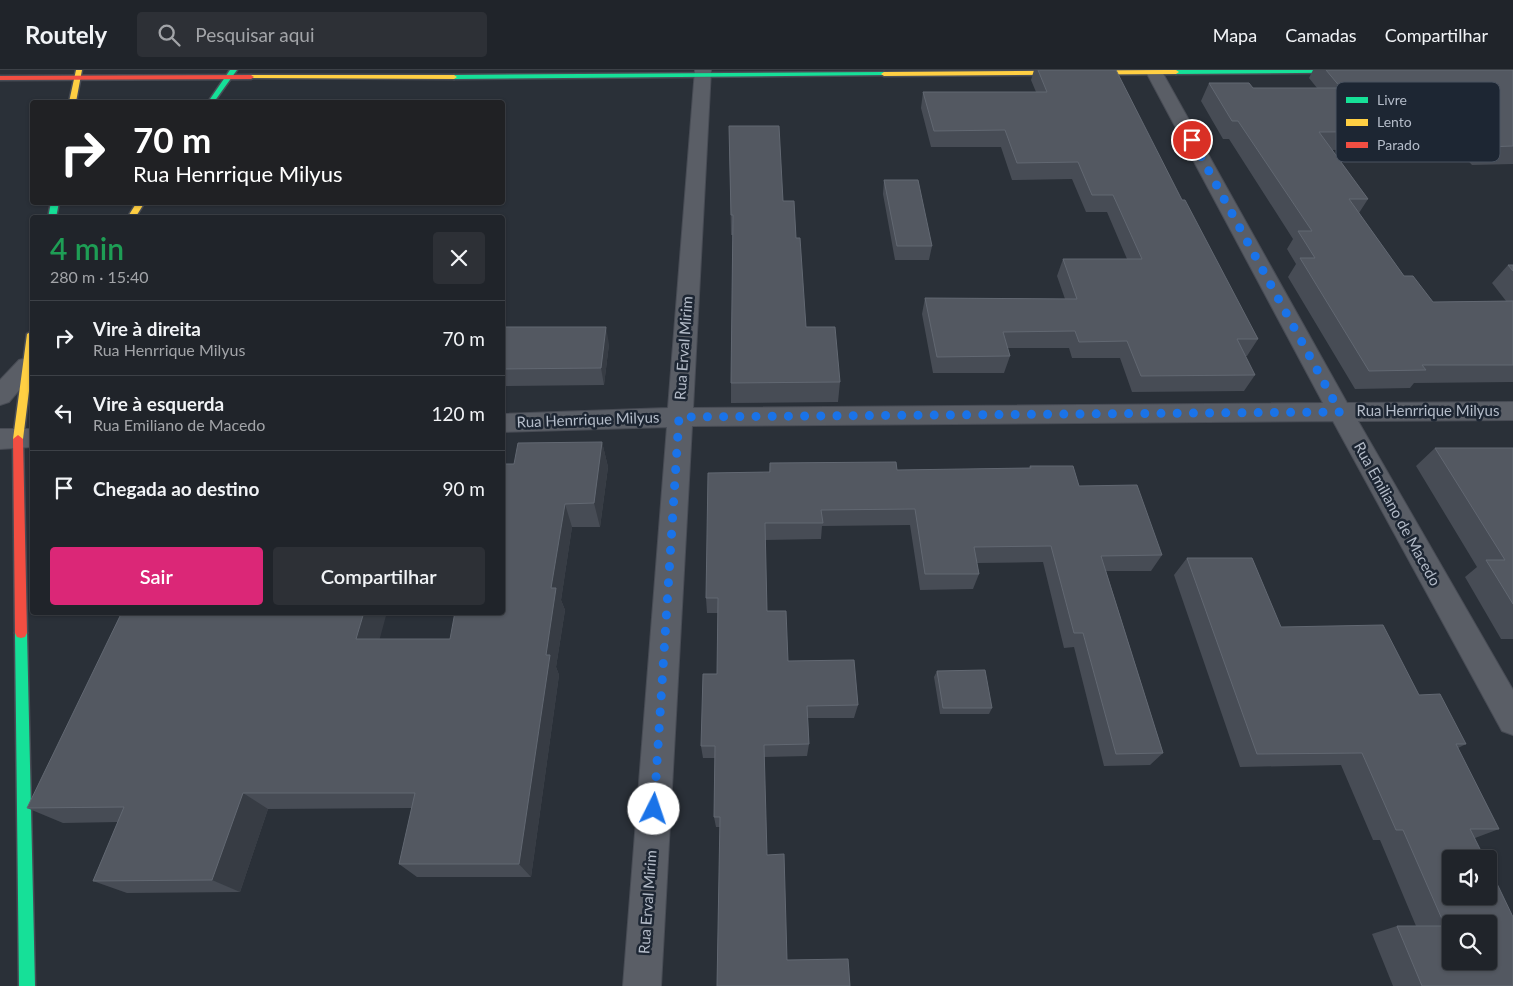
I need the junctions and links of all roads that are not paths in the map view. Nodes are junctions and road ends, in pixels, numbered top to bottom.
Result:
1 (1407, 70) edge
2 (1154, 71) edge
3 (703, 73) edge
4 (78, 74) edge
5 (231, 74) edge
6 (0, 78) edge
7 (72, 100) edge
8 (212, 100) edge
9 (30, 362) edge
10 (0, 396) edge
11 (1513, 411) edge
12 (1340, 412) junction
13 (679, 417) junction
14 (505, 423) edge
15 (17, 438) edge
16 (1513, 720) edge
17 (27, 986) edge
18 (642, 986) edge

1 - 2 street
2 - 3 street
2 - 12 street, Rua Emiliano de Macedo
3 - 5 street
3 - 13 street, Rua Erval Mirim
4 - 5 street
4 - 6 street
4 - 7 street
5 - 8 street
9 - 10 street
9 - 15 street
11 - 12 street, Rua Henrrique Milyus
12 - 13 street, Rua Henrrique Milyus
12 - 16 street, Rua Emiliano de Macedo
13 - 14 street, Rua Henrrique Milyus
13 - 18 street, Rua Erval Mirim
15 - 17 street

